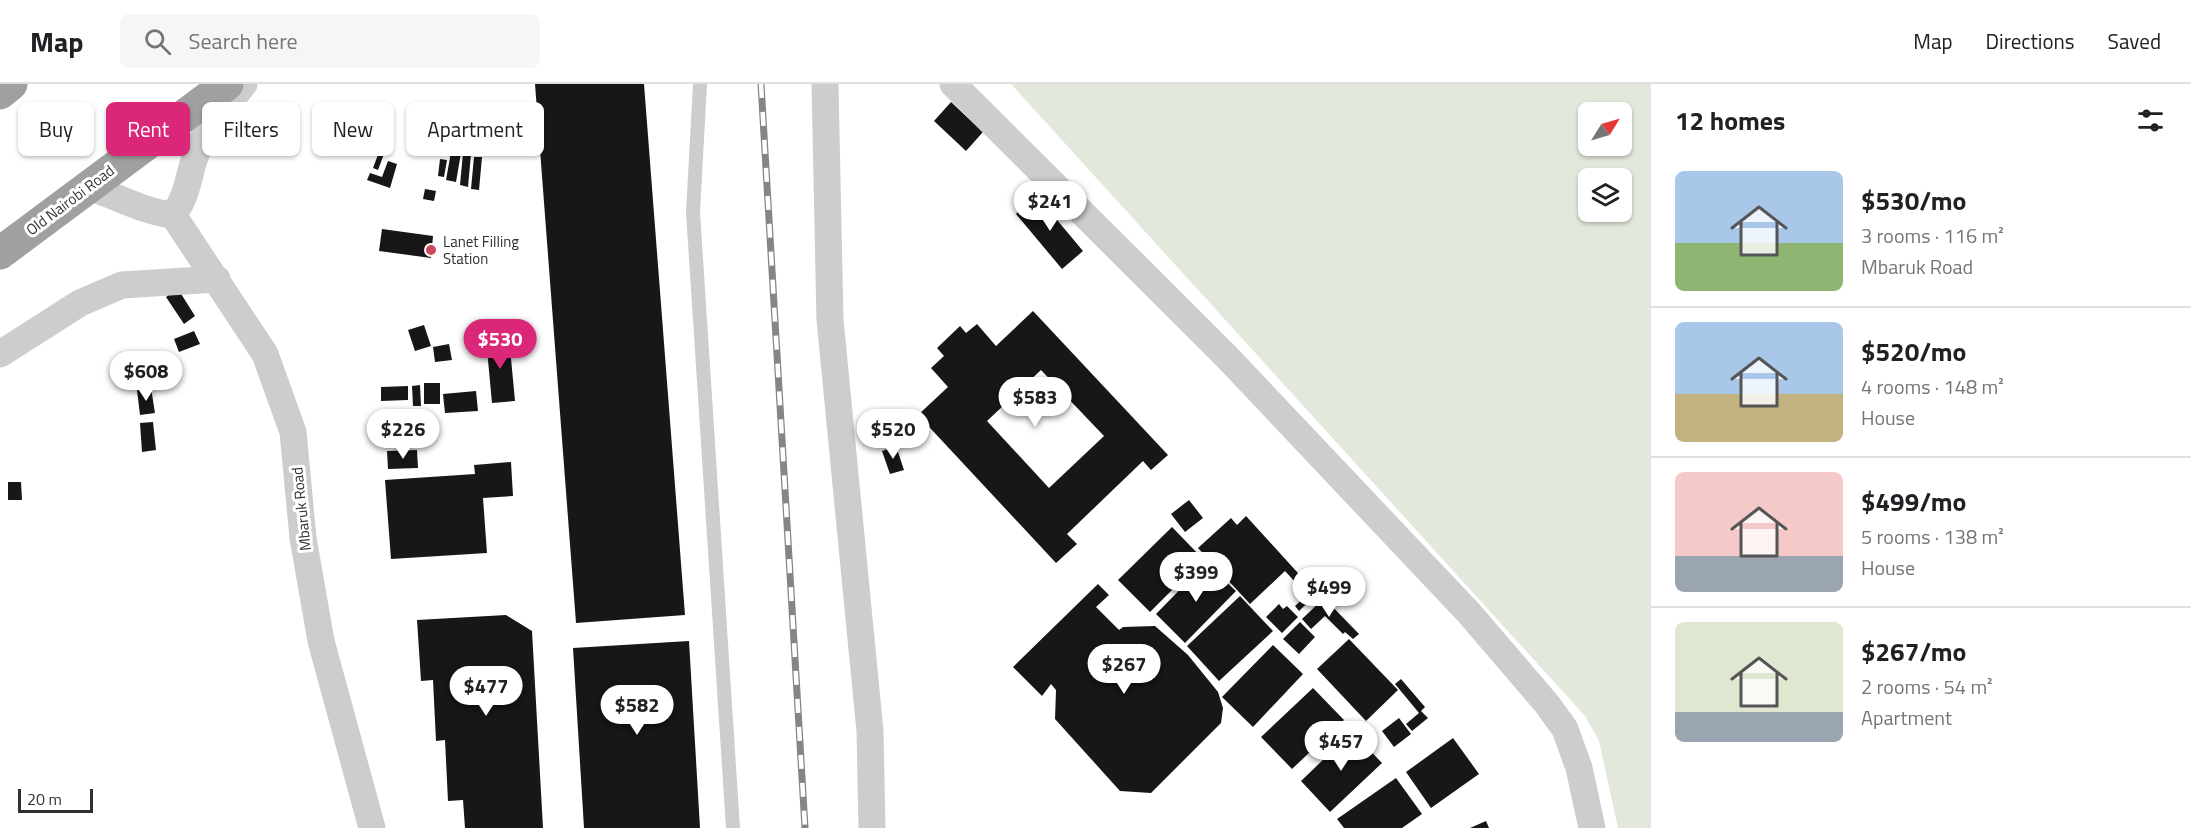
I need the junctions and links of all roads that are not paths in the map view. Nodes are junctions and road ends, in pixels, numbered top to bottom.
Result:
1 (11, 84) edge
2 (227, 84) edge
3 (244, 84) edge
4 (700, 84) edge
5 (825, 84) edge
6 (953, 84) edge
7 (0, 93) edge
8 (87, 187) junction
9 (173, 215) junction
10 (0, 253) edge
11 (217, 279) junction
12 (0, 354) edge
13 (372, 828) edge
14 (733, 828) edge
15 (872, 828) edge
16 (1592, 828) edge

1 - 7 highway
2 - 8 highway, Old Nairobi Road
3 - 9 street
4 - 14 lane
5 - 15 street
6 - 16 street
8 - 9 street
8 - 10 highway, Old Nairobi Road
9 - 11 street, Mbaruk Road
11 - 12 street
11 - 13 street, Mbaruk Road

